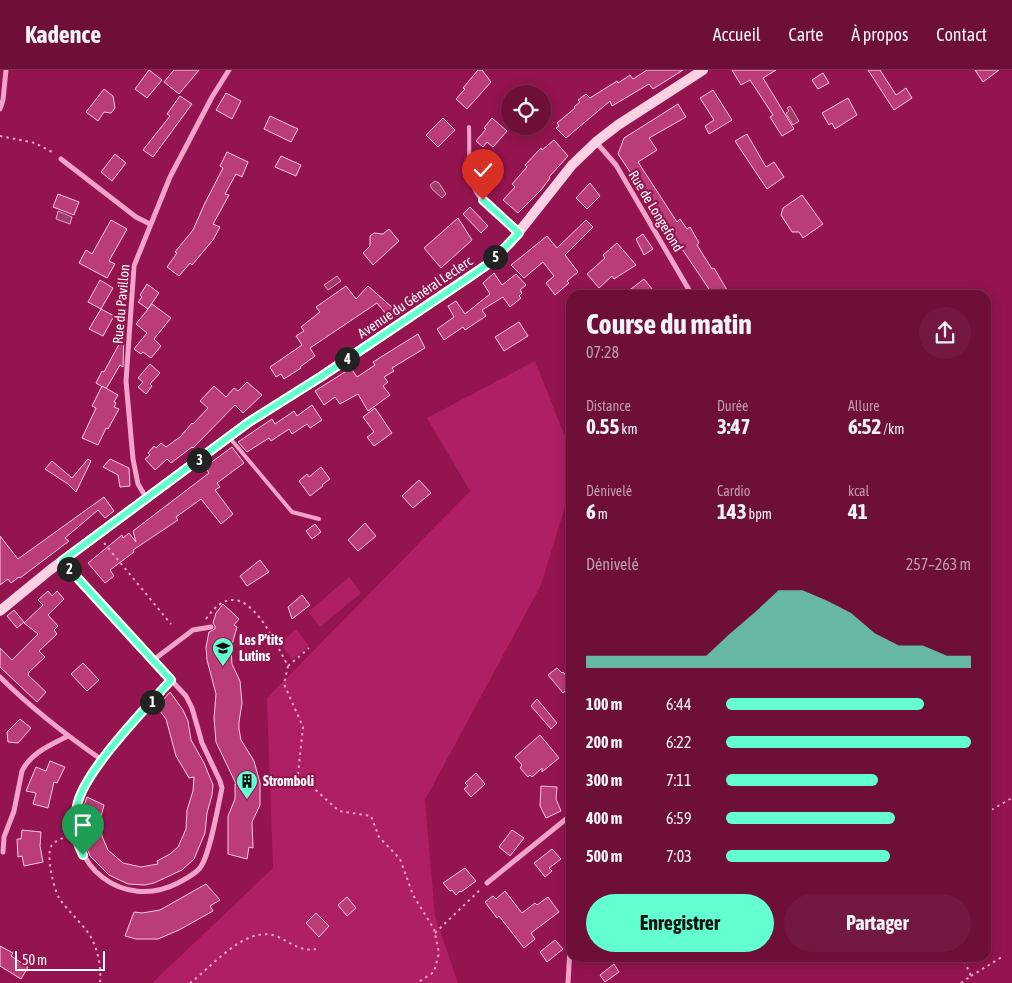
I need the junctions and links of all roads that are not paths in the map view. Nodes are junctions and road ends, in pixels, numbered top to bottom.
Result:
1 (6, 70) edge
2 (229, 70) edge
3 (703, 70) edge
4 (0, 109) edge
5 (469, 127) dead end
6 (596, 142) junction
7 (61, 159) road end
8 (150, 224) junction
9 (519, 233) junction
10 (689, 290) edge
11 (229, 437) junction
12 (147, 499) junction
13 (319, 519) dead end
14 (62, 561) junction
15 (0, 611) edge
16 (211, 627) dead end
17 (152, 660) junction
18 (0, 677) edge
19 (171, 680) junction
20 (68, 736) junction
21 (102, 760) junction
22 (566, 819) edge
23 (3, 852) dead end
24 (487, 883) road end
25 (569, 962) edge
26 (568, 983) edge

1 - 4 street
2 - 8 street, Rue du Pavillon
3 - 6 main road, Avenue du Général Leclerc
5 - 9 lane
6 - 9 main road, Avenue du Général Leclerc
6 - 10 street, Rue de Longefond
7 - 8 street
8 - 12 street, Rue du Pavillon
9 - 11 main road, Avenue du Général Leclerc
11 - 12 main road, Avenue du Général Leclerc
11 - 13 lane
12 - 14 main road, Avenue du Général Leclerc
14 - 15 main road, Avenue du Général Leclerc
14 - 17 street
16 - 17 street
17 - 19 street
18 - 20 street
19 - 21 street
19 - 21 street
20 - 21 street
20 - 23 street
22 - 24 street
25 - 26 street

